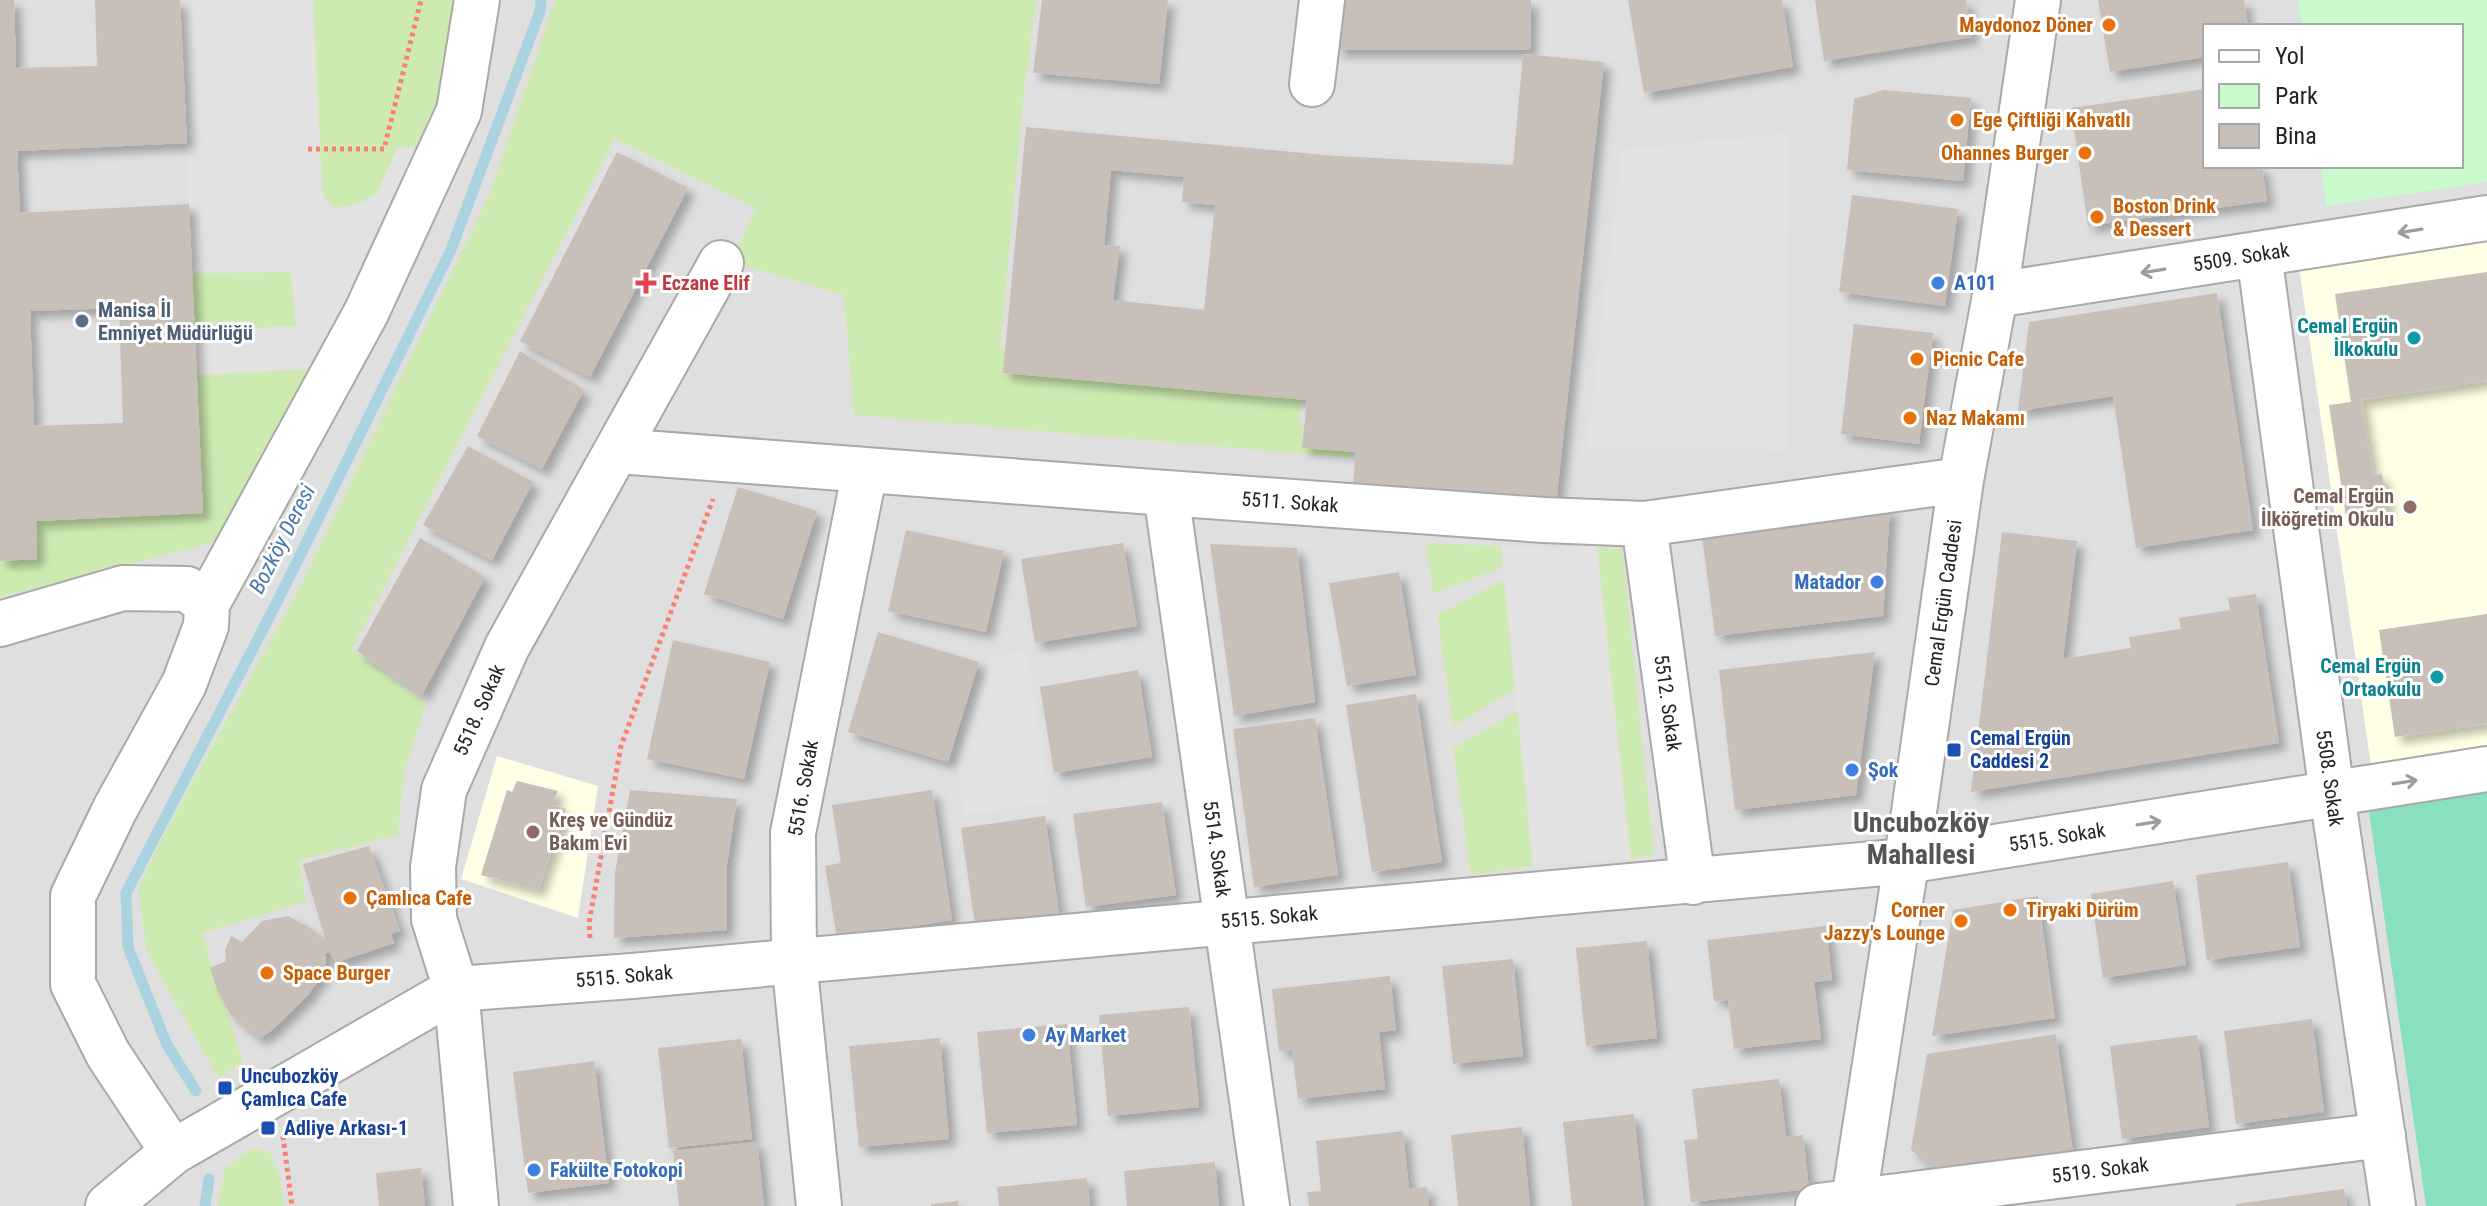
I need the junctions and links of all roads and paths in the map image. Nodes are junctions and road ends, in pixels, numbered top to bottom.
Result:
1 (421, 0) edge
2 (477, 0) edge
3 (1322, 0) edge
4 (2038, 0) edge
5 (1312, 84) dead end
6 (308, 149) dead end
7 (2487, 218) edge
8 (2259, 254) junction
9 (721, 263) dead end
10 (1995, 295) junction
11 (618, 451) junction
12 (729, 459) junction
13 (865, 470) junction
14 (1961, 480) junction
15 (1166, 493) junction
16 (1644, 524) junction
17 (207, 604) junction
18 (0, 624) edge
19 (2487, 769) edge
20 (2332, 794) junction
21 (1906, 861) junction
22 (1693, 882) junction
23 (1227, 921) junction
24 (794, 960) junction
25 (594, 979) junction
26 (456, 989) junction
27 (281, 1121) dead end
28 (2383, 1135) junction
29 (173, 1152) junction
30 (1842, 1204) edge
31 (108, 1206) edge
32 (292, 1206) edge
33 (476, 1206) edge
34 (819, 1206) edge
35 (1267, 1206) edge
36 (2393, 1206) edge

1 - 6 path
2 - 17 street
3 - 5 street
4 - 10 street, Cemal Ergün Caddesi
7 -> 8 street, 5509. Sokak
8 -> 10 street, 5509. Sokak
8 - 20 street, 5508. Sokak
9 - 11 street, 5518. Sokak
10 - 14 street, Cemal Ergün Caddesi
11 - 12 street, 5511. Sokak
11 - 26 street, 5518. Sokak
12 - 13 street, 5511. Sokak
12 - 25 path
13 - 15 street, 5511. Sokak
13 - 24 street, 5516. Sokak
14 - 16 street, 5511. Sokak
14 - 21 street, Cemal Ergün Caddesi
15 - 16 street, 5511. Sokak
15 - 23 street, 5514. Sokak
16 - 22 street, 5512. Sokak
17 - 18 street
17 - 29 street
20 -> 19 street, 5515. Sokak
21 -> 20 street, 5515. Sokak
20 - 28 street, 5508. Sokak
21 - 22 street, 5515. Sokak
21 - 30 street, Cemal Ergün Caddesi
22 - 23 street, 5515. Sokak
23 - 24 street, 5515. Sokak
23 - 35 street, 5514. Sokak
24 - 25 street, 5515. Sokak
24 - 34 street, 5516. Sokak
25 - 26 street, 5515. Sokak
26 - 29 street, 5515. Sokak
26 - 33 street, 5518. Sokak
27 - 32 path
28 - 30 street, 5519. Sokak
28 - 36 street, 5508. Sokak
29 - 31 street, 5515. Sokak

